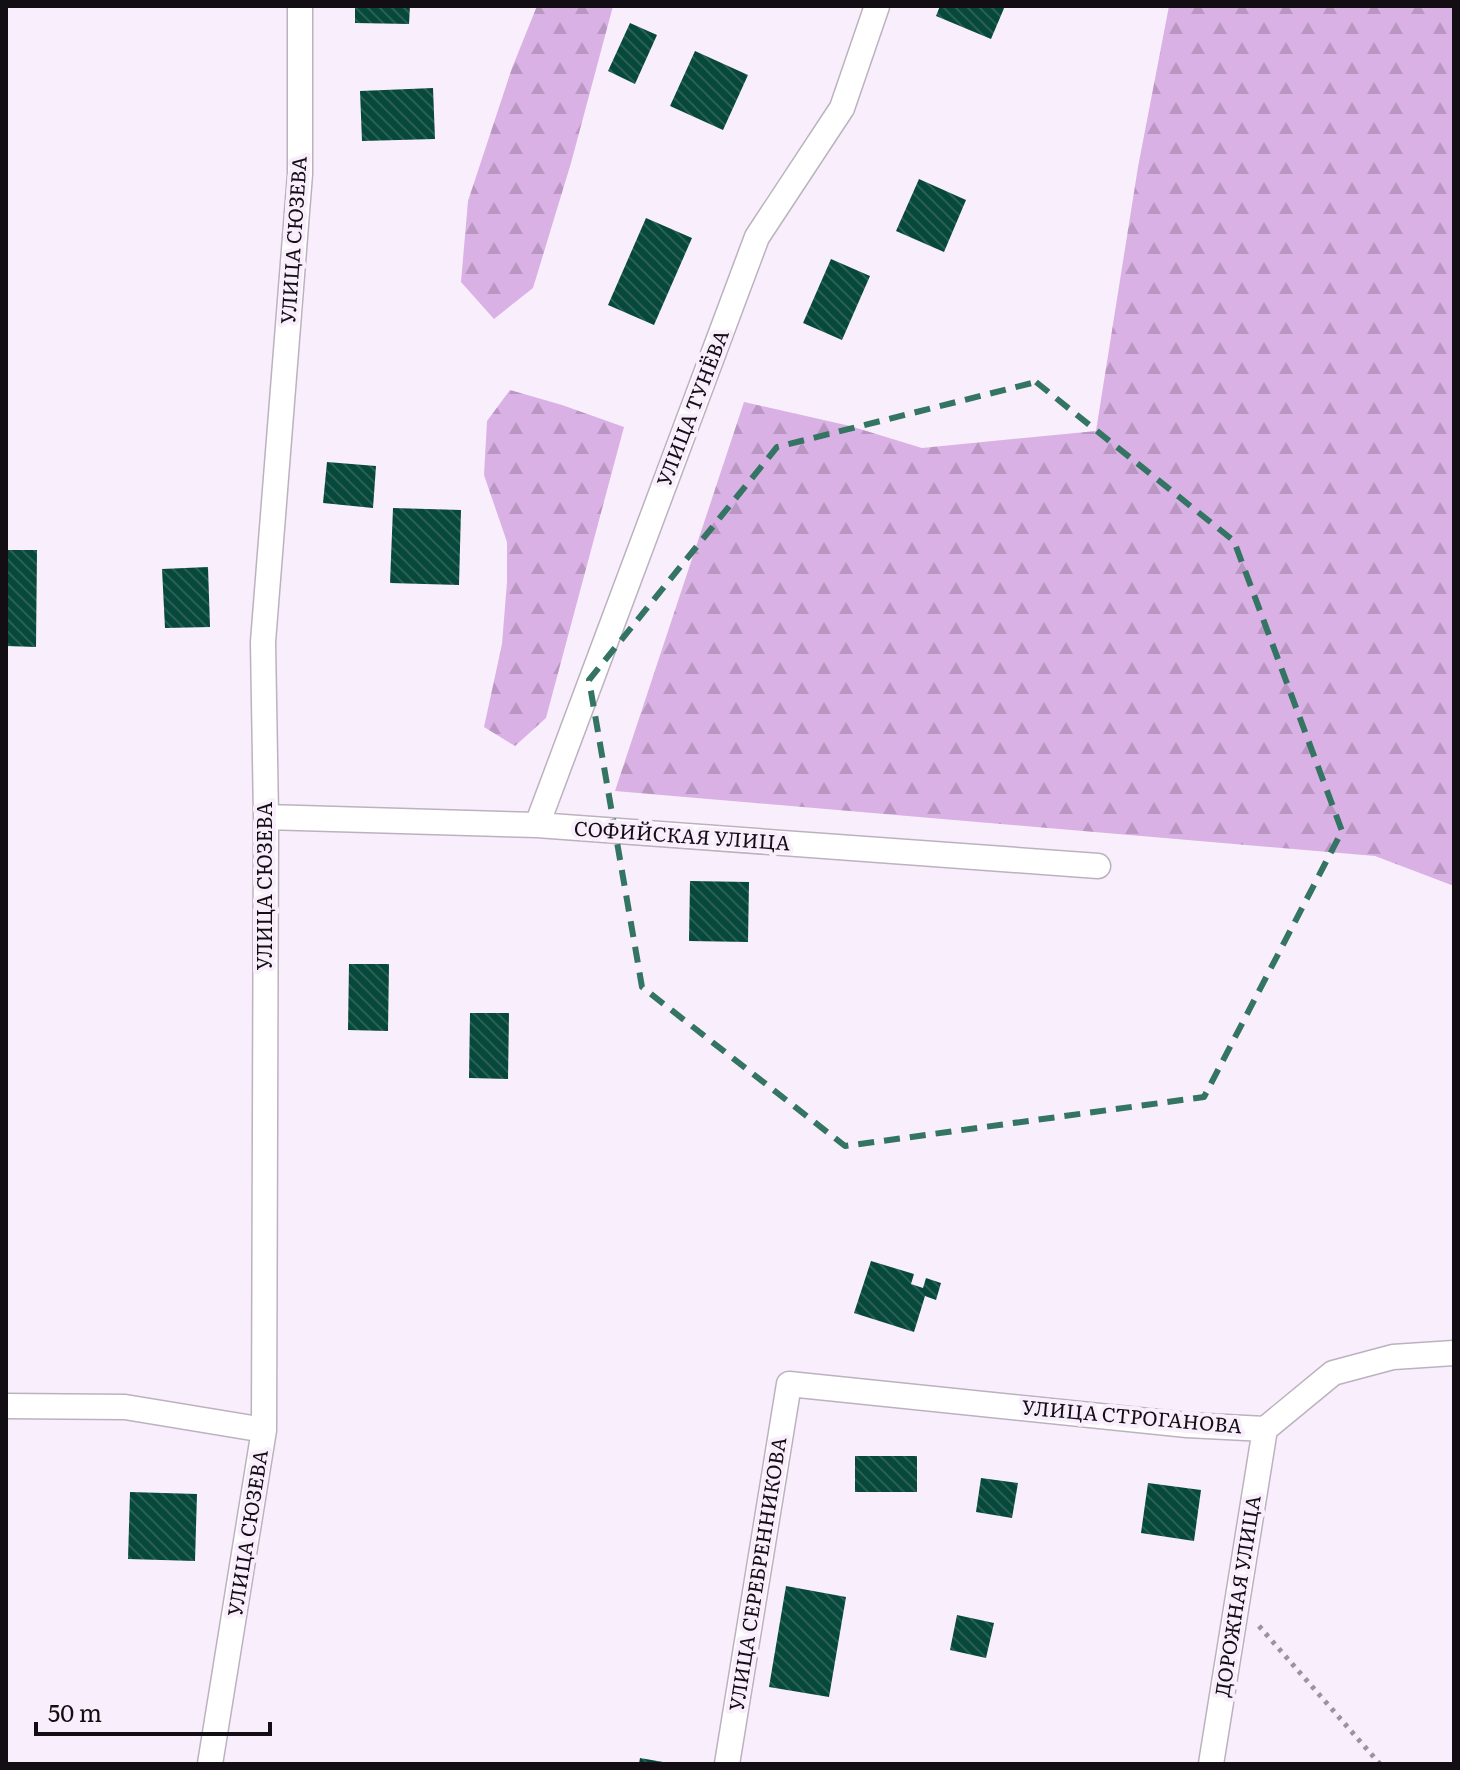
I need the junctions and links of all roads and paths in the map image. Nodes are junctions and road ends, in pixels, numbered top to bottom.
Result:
1 (300, 6) edge
2 (877, 6) edge
3 (266, 817) junction
4 (537, 825) junction
5 (1098, 866) dead end
6 (1454, 1353) edge
7 (789, 1384) joint
8 (6, 1406) edge
9 (1265, 1429) junction
10 (264, 1430) junction
11 (1237, 1601) junction
12 (210, 1764) edge
13 (727, 1764) edge
14 (1211, 1764) edge
15 (1380, 1764) edge

1 - 3 street, УЛИЦА СЮЗЕВА
2 - 4 street, УЛИЦА ТУНЁВА
3 - 4 street, СОФИЙСКАЯ УЛИЦА
3 - 10 street, УЛИЦА СЮЗЕВА
4 - 5 street, СОФИЙСКАЯ УЛИЦА
6 - 9 street, УЛИЦА СТРОГАНОВА
7 - 9 street, УЛИЦА СТРОГАНОВА
7 - 13 street, УЛИЦА СЕРЕБРЕННИКОВА
8 - 10 street
9 - 11 street, ДОРОЖНАЯ УЛИЦА
10 - 12 street, УЛИЦА СЮЗЕВА
11 - 14 street, ДОРОЖНАЯ УЛИЦА
11 - 15 path

